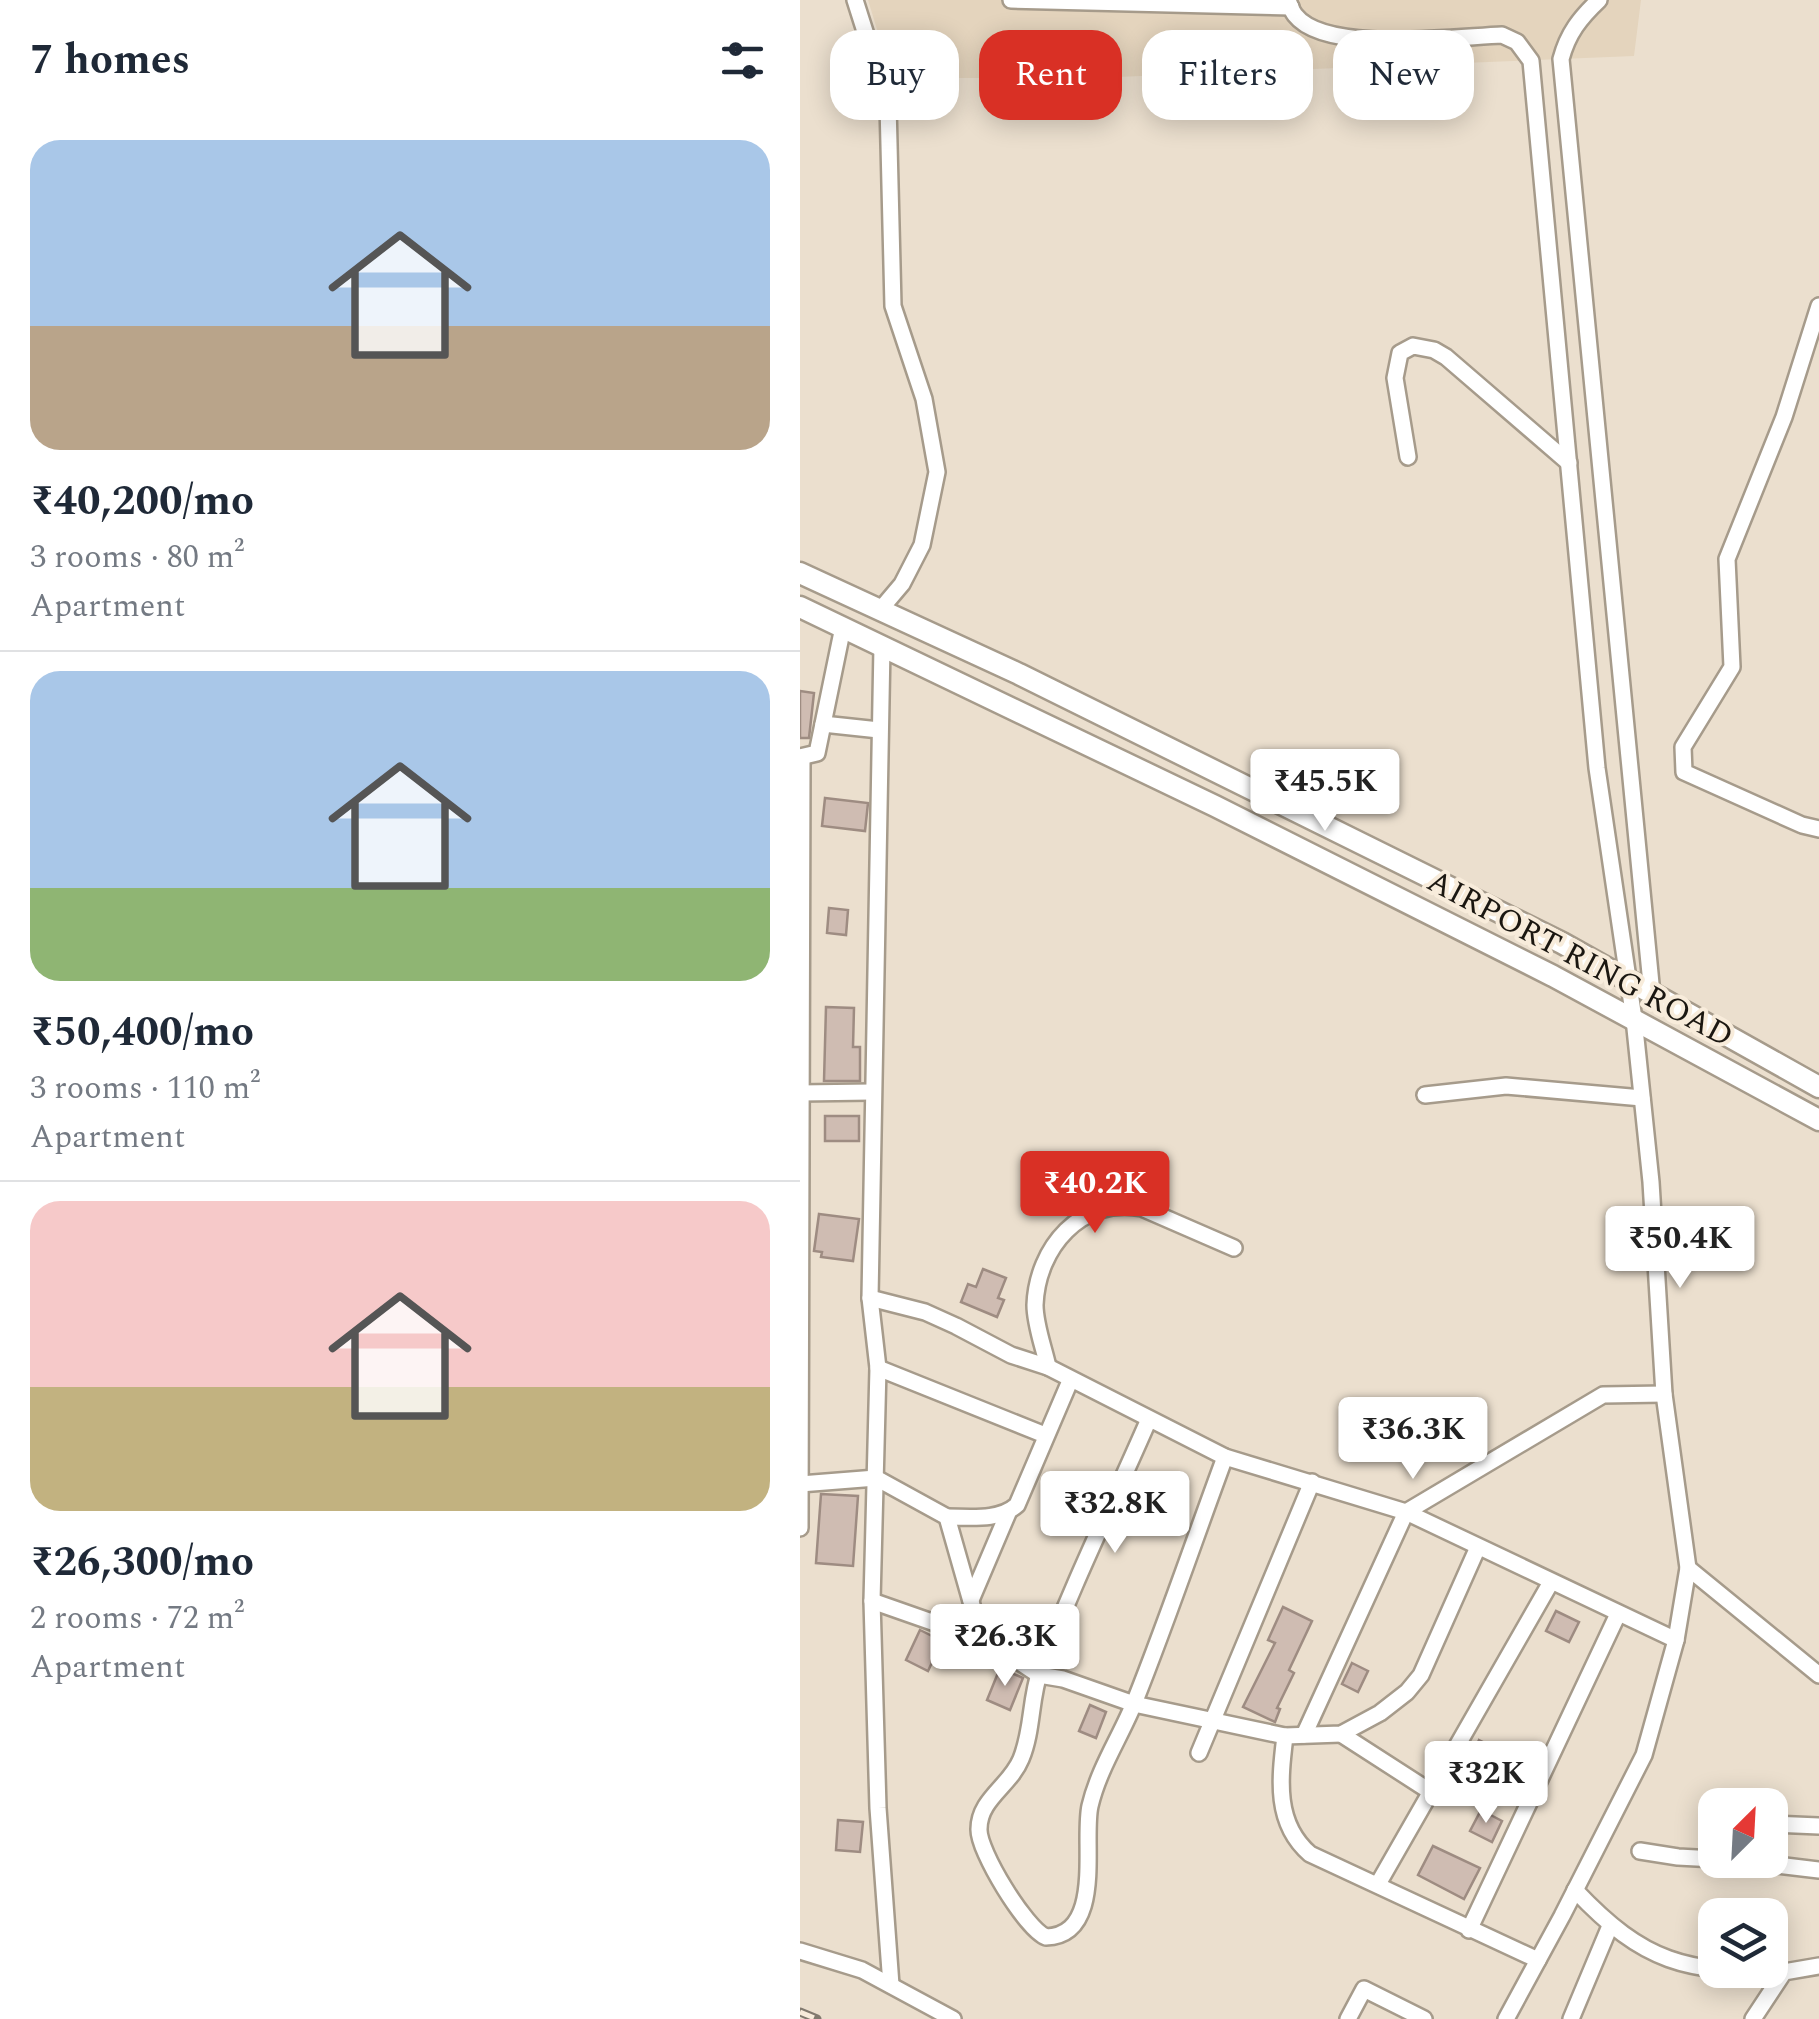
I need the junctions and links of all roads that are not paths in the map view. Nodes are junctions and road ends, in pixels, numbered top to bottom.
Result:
1 (855, 0) edge
2 (1011, 0) edge
3 (1599, 0) edge
4 (1290, 3) edge
5 (1819, 306) edge
6 (1408, 458) dead end
7 (1569, 463) junction
8 (800, 573) edge
9 (800, 608) edge
10 (880, 610) junction
11 (844, 627) junction
12 (882, 646) junction
13 (823, 724) junction
14 (879, 730) junction
15 (801, 757) edge
16 (1819, 829) edge
17 (1626, 979) junction
18 (1652, 994) junction
19 (1634, 1019) junction
20 (1819, 1087) edge
21 (872, 1092) junction
22 (801, 1093) edge
23 (1426, 1095) dead end
24 (1642, 1098) junction
25 (1819, 1120) edge
26 (1234, 1248) dead end
27 (870, 1298) junction
28 (1048, 1367) junction
29 (878, 1368) junction
30 (1070, 1380) junction
31 (1664, 1394) junction
32 (1149, 1419) junction
33 (1045, 1435) junction
34 (1225, 1457) junction
35 (876, 1478) junction
36 (1312, 1482) junction
37 (800, 1484) edge
38 (1406, 1512) junction
39 (1008, 1513) junction
40 (947, 1518) junction
41 (800, 1528) edge
42 (1478, 1547) junction
43 (1688, 1568) junction
44 (1551, 1582) junction
45 (971, 1600) junction
46 (872, 1601) junction
47 (1618, 1614) junction
48 (1676, 1640) junction
49 (988, 1642) junction
50 (1039, 1675) junction
51 (1819, 1675) edge
52 (1134, 1704) junction
53 (1211, 1722) junction
54 (1341, 1734) junction
55 (1304, 1735) junction
56 (1284, 1736) junction
57 (1199, 1753) dead end
58 (1431, 1792) junction
59 (1788, 1825) edge
60 (1819, 1826) edge
61 (1640, 1851) dead end
62 (1698, 1857) edge
63 (1788, 1866) edge
64 (1819, 1870) edge
65 (1378, 1884) junction
66 (1575, 1890) junction
67 (1610, 1926) junction
68 (1469, 1930) junction
69 (800, 1951) edge
70 (1538, 1960) junction
71 (1819, 1966) edge
72 (1698, 1968) edge
73 (1788, 1971) edge
74 (891, 1985) junction
75 (1773, 1988) edge
76 (953, 2019) edge
77 (1348, 2019) edge
78 (1424, 2019) edge
79 (1506, 2019) edge
80 (1571, 2019) edge
81 (1753, 2019) edge

1 - 10 street
2 - 4 street
3 - 18 street
4 - 7 street
5 - 16 street
6 - 7 street
7 - 17 street
8 - 10 main road, AIRPORT RING ROAD
9 - 11 main road, AIRPORT RING ROAD
10 - 17 main road, AIRPORT RING ROAD
11 - 12 main road, AIRPORT RING ROAD
11 - 13 street
12 - 14 street
12 - 19 main road, AIRPORT RING ROAD
13 - 14 street
13 - 15 street
14 - 21 street
15 - 22 street
17 - 18 main road, AIRPORT RING ROAD
17 - 19 street
18 - 20 main road, AIRPORT RING ROAD
19 - 24 street
19 - 25 main road, AIRPORT RING ROAD
21 - 22 street
21 - 27 street
22 - 37 street
23 - 24 street
24 - 31 street
26 - 28 street
27 - 28 street
27 - 29 street
28 - 30 street
29 - 33 street
29 - 35 street
30 - 32 street
30 - 33 street
31 - 38 street
31 - 43 street
32 - 34 street
32 - 50 street
33 - 39 street
34 - 36 street
34 - 52 street
35 - 37 street
35 - 40 street
35 - 46 street
36 - 38 street
36 - 53 street
37 - 41 street
38 - 42 street
38 - 55 street
39 - 40 street
39 - 45 street
40 - 45 street
42 - 44 street
42 - 54 street
43 - 48 street
43 - 51 street
44 - 47 street
44 - 58 street
45 - 49 street
46 - 49 street
46 - 74 street
47 - 48 street
47 - 68 street
48 - 66 street
49 - 50 street
50 - 52 street
50 - 52 street
52 - 53 street
53 - 56 street
53 - 57 street
54 - 55 street
54 - 58 street
55 - 56 street
56 - 65 street
58 - 65 street
59 - 60 street
61 - 62 street
63 - 64 street
65 - 68 street
66 - 67 street
66 - 70 street
67 - 72 street
67 - 80 street
68 - 70 street
69 - 74 street
70 - 79 street
71 - 73 street
74 - 76 street
75 - 81 street
77 - 78 street

